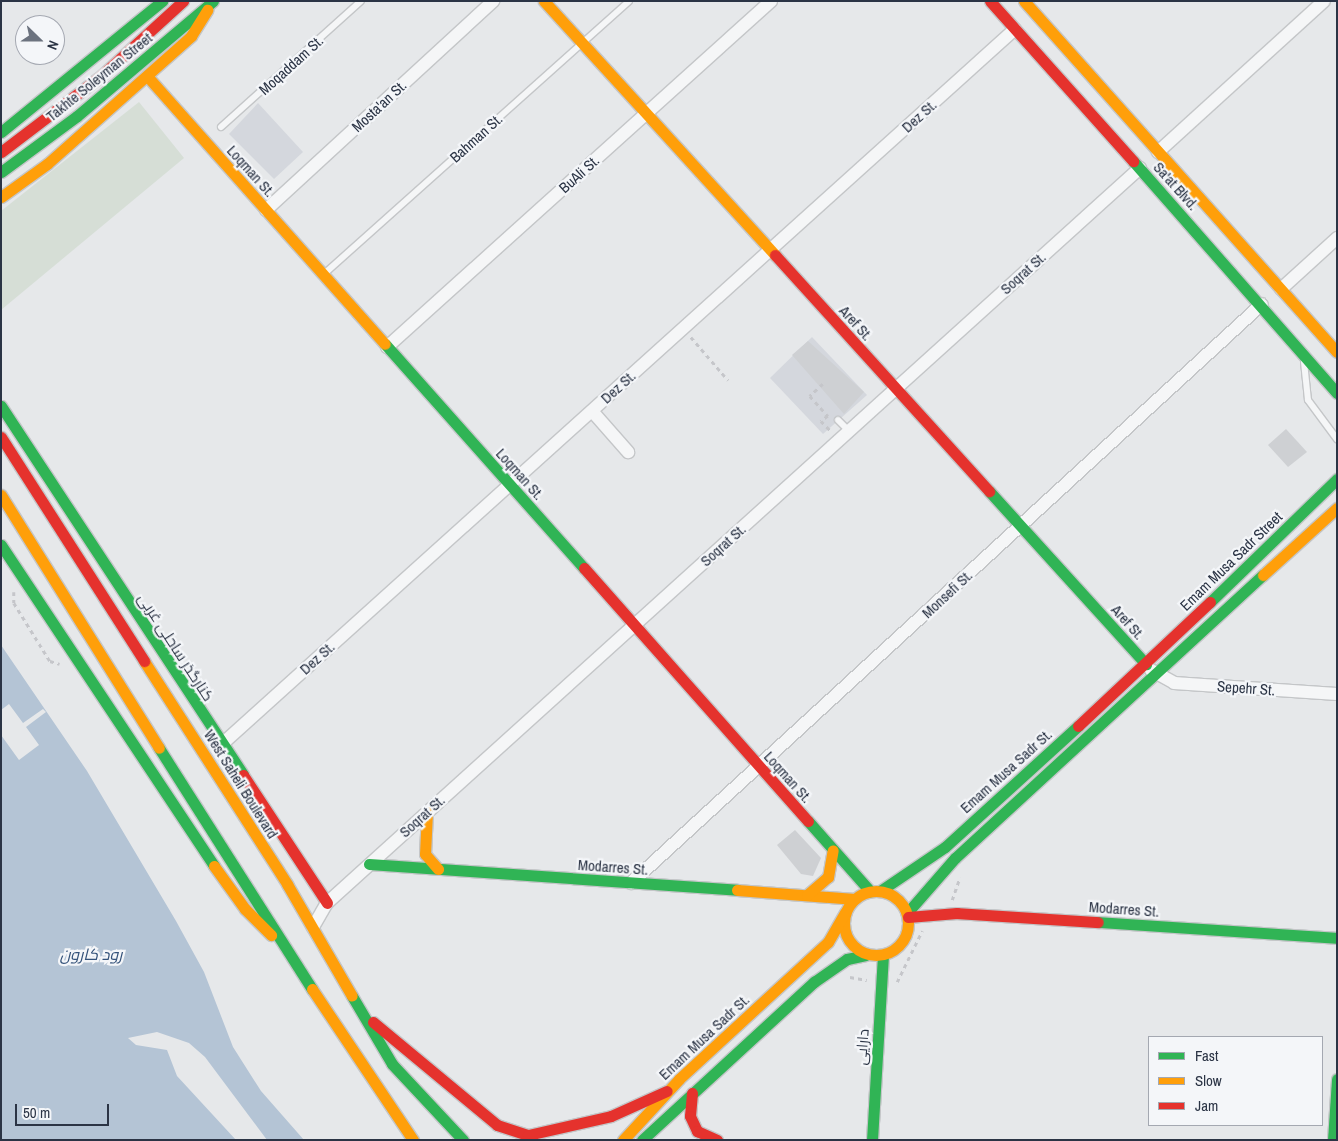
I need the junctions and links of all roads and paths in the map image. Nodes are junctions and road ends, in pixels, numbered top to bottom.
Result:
1 (162, 1) edge
2 (183, 1) edge
3 (361, 1) edge
4 (493, 1) edge
5 (544, 1) edge
6 (629, 1) edge
7 (771, 1) edge
8 (990, 1) edge
9 (1043, 1) edge
10 (1324, 1) edge
11 (212, 3) edge
12 (1029, 6) edge
13 (1014, 29) junction
14 (582, 43) junction
15 (147, 76) junction
16 (646, 114) junction
17 (221, 127) dead end
18 (1, 132) edge
19 (1, 152) edge
20 (1158, 152) junction
21 (1140, 168) junction
22 (1, 172) edge
23 (1, 197) edge
24 (266, 210) junction
25 (1337, 238) edge
26 (770, 250) junction
27 (323, 275) junction
28 (1280, 289) junction
29 (1262, 304) junction
30 (683, 328) junction
31 (1299, 346) junction
32 (388, 347) junction
33 (1337, 352) edge
34 (728, 380) dead end
35 (824, 384) dead end
36 (896, 389) junction
37 (1337, 393) edge
38 (1, 406) edge
39 (592, 411) junction
40 (838, 420) dead end
41 (844, 435) junction
42 (1, 437) edge
43 (1337, 439) edge
44 (628, 452) dead end
45 (1337, 479) edge
46 (510, 485) junction
47 (1, 495) edge
48 (1337, 508) edge
49 (1020, 526) junction
50 (1, 545) edge
51 (634, 625) junction
52 (1146, 664) junction
53 (1156, 675) junction
54 (1337, 694) edge
55 (221, 744) junction
56 (759, 766) junction
57 (427, 812) junction
58 (833, 850) junction
59 (370, 864) junction
60 (438, 869) junction
61 (962, 871) dead end
62 (632, 883) junction
63 (875, 891) junction
64 (807, 895) junction
65 (855, 899) junction
66 (326, 903) junction
67 (845, 913) junction
68 (947, 914) junction
69 (908, 915) junction
70 (313, 927) junction
71 (924, 927) dead end
72 (1337, 938) edge
73 (285, 949) junction
74 (866, 955) junction
75 (883, 956) junction
76 (834, 968) junction
77 (881, 983) junction
78 (364, 1015) junction
79 (1337, 1079) edge
80 (667, 1091) junction
81 (418, 1092) junction
82 (692, 1093) junction
83 (413, 1140) edge
84 (449, 1140) edge
85 (463, 1140) edge
86 (623, 1140) edge
87 (642, 1140) edge
88 (717, 1140) edge
89 (872, 1140) edge
90 (1333, 1140) edge

1 - 18 main road
2 - 19 main road, Takhte Soleyman Street
3 - 17 lane, Moqaddam St.
4 - 24 street, Mosta'an St.
5 - 14 main road, Aref St.
6 - 14 lane, Bahman St.
7 - 16 street, BuAli St.
8 - 13 main road, Sa'at Blvd.
9 - 12 street
10 - 20 street
11 - 15 main road
11 - 22 main road, Takhte Soleyman Street
12 - 20 main road, Sa'at Blvd.
13 - 21 main road, Sa'at Blvd.
13 - 26 street, Dez St.
14 - 16 main road, Aref St.
14 - 27 lane, Bahman St.
15 - 23 main road
15 - 24 main road, Loqman St.
16 - 26 main road, Aref St.
16 - 32 street, BuAli St.
20 - 28 main road, Sa'at Blvd.
21 - 29 main road, Sa'at Blvd.
21 - 36 street, Soqrat St.
24 - 27 main road, Loqman St.
25 - 28 street
26 - 30 street, Dez St.
26 - 36 main road, Aref St.
27 - 32 main road, Loqman St.
28 - 33 main road, Sa'at Blvd.
29 - 31 main road, Sa'at Blvd.
29 - 49 street, Monsefi St.
30 - 34 path
30 - 39 street, Dez St.
31 - 37 main road, Sa'at Blvd.
31 - 43 lane
32 - 46 main road, Loqman St.
35 - 41 path
36 - 41 street, Soqrat St.
36 - 49 main road, Aref St.
38 - 55 main road, کنارگذر ساحلی غربی
39 - 44 street
39 - 46 street, Dez St.
40 - 41 lane
41 - 51 street, Soqrat St.
42 - 70 main road, West Saheli Boulevard
45 - 52 main road, Emam Musa Sadr Street
46 - 51 main road, Loqman St.
46 - 55 street, Dez St.
47 - 73 main road
48 - 53 main road, Emam Musa Sadr St.
49 - 52 main road, Aref St.
49 - 56 street, Monsefi St.
50 - 73 main road
51 - 56 main road, Loqman St.
51 - 57 street, Soqrat St.
52 - 53 street
52 - 63 main road, Emam Musa Sadr St.
53 - 54 street, Sepehr St.
53 - 69 main road, Emam Musa Sadr St.
55 - 66 main road, کنارگذر ساحلی غربی
56 - 58 main road, Loqman St.
56 - 62 street, Monsefi St.
57 - 59 street, Soqrat St.
57 - 60 main road
58 - 63 main road, Loqman St.
58 - 64 main road
59 - 60 main road, Modarres St.
59 - 66 street, Soqrat St.
60 - 62 main road, Modarres St.
61 - 68 path
62 - 64 main road, Modarres St.
63 - 65 main road
63 - 69 main road
64 - 65 main road, Modarres St.
65 - 67 main road
66 - 70 street, Soqrat St.
67 - 74 main road
67 - 80 main road, Emam Musa Sadr St.
68 - 69 main road, Modarres St.
68 - 72 main road, Modarres St.
69 - 75 main road
70 - 78 main road, West Saheli Boulevard
71 - 77 path
73 - 83 main road
74 - 75 main road
74 - 76 main road
75 - 77 main road, دارایی
76 - 77 path
76 - 82 main road
77 - 89 main road, دارایی
78 - 80 main road
78 - 81 main road, West Saheli Boulevard
79 - 90 main road
80 - 86 main road, Emam Musa Sadr St.
81 - 84 main road
81 - 85 main road, West Saheli Boulevard
82 - 87 main road
82 - 88 main road

